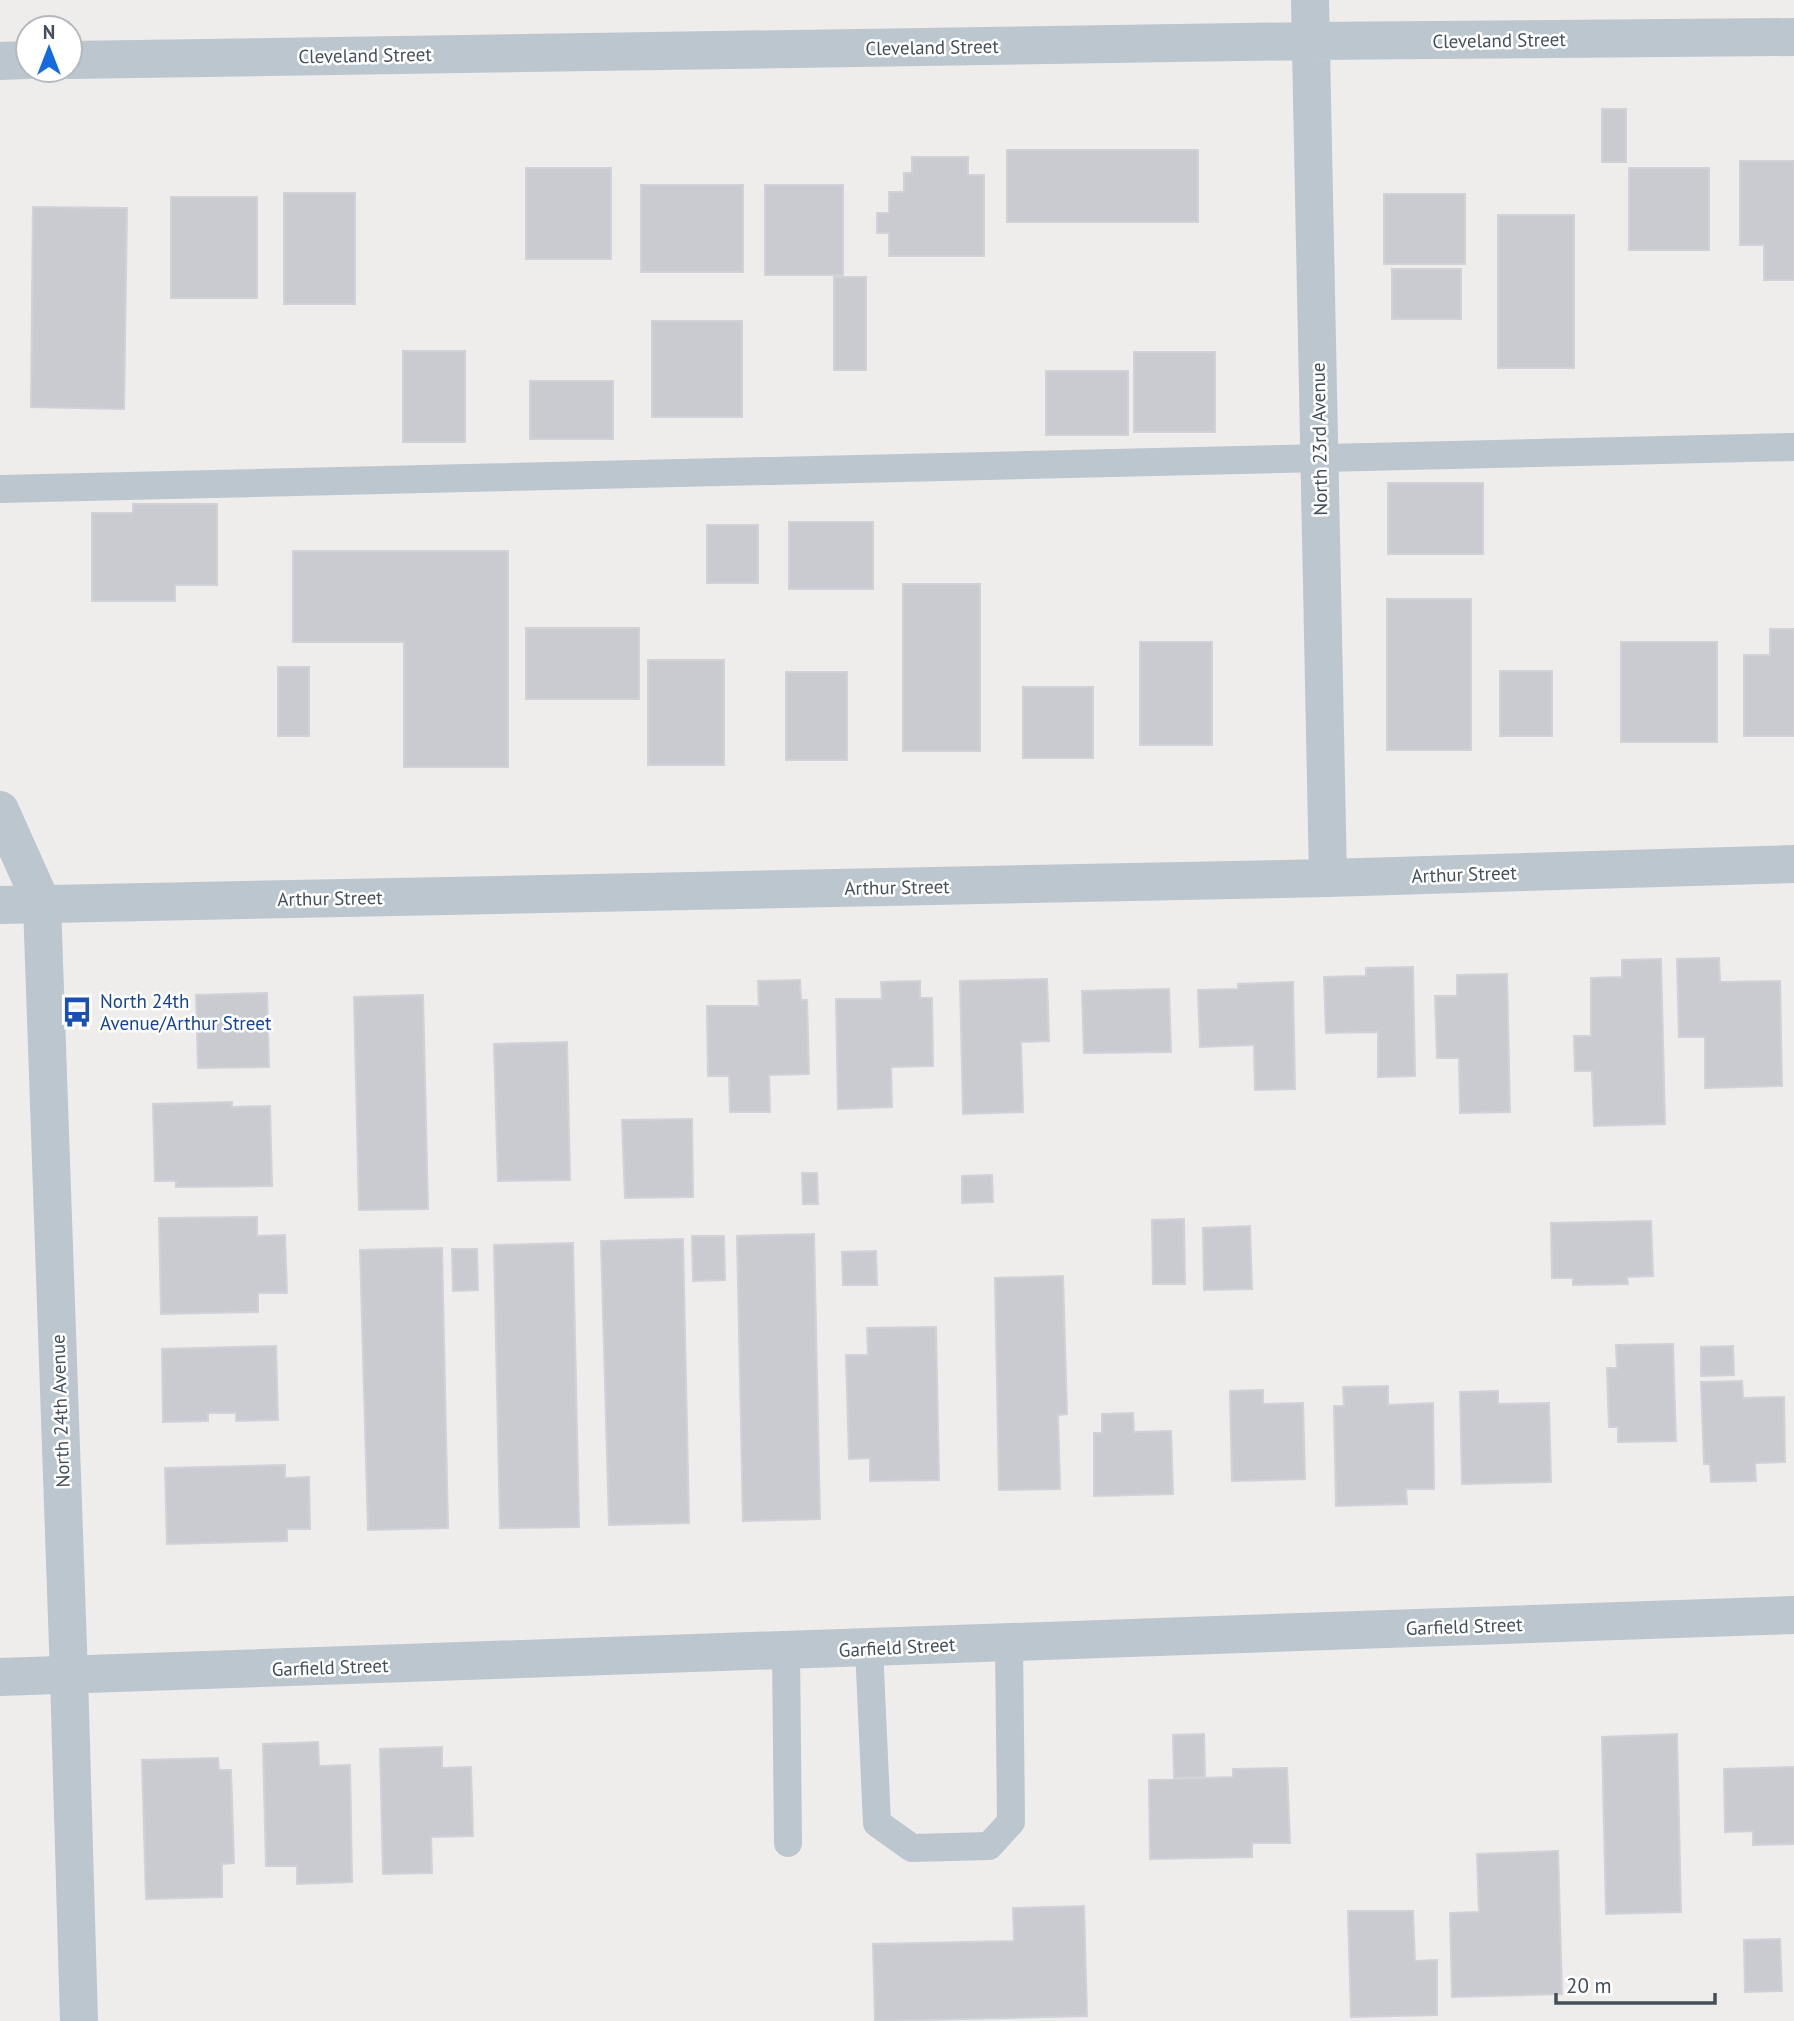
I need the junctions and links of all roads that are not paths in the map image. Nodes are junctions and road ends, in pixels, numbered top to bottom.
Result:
1 (1310, 0) edge
2 (1794, 37) edge
3 (1311, 41) junction
4 (84, 60) edge
5 (1794, 447) edge
6 (1319, 458) junction
7 (0, 488) edge
8 (0, 810) edge
9 (1794, 864) edge
10 (1328, 878) junction
11 (42, 904) junction
12 (0, 905) edge
13 (1794, 1615) edge
14 (1009, 1641) junction
15 (869, 1648) junction
16 (786, 1651) junction
17 (69, 1676) junction
18 (0, 1677) edge
19 (788, 1843) dead end
20 (79, 2021) edge

1 - 3 street, North 23rd Avenue
2 - 3 street, Cleveland Street
3 - 4 street, Cleveland Street
3 - 6 street, North 23rd Avenue
5 - 6 lane
6 - 7 lane
6 - 10 street, North 23rd Avenue
8 - 11 street, North 24th Avenue
9 - 10 street, Arthur Street
10 - 11 street, Arthur Street
11 - 12 street, Arthur Street
11 - 17 street, North 24th Avenue
13 - 14 street, Garfield Street
14 - 15 street, Garfield Street
14 - 15 lane
15 - 16 street, Garfield Street
16 - 17 street, Garfield Street
16 - 19 lane
17 - 18 street, Garfield Street
17 - 20 street, North 24th Avenue

